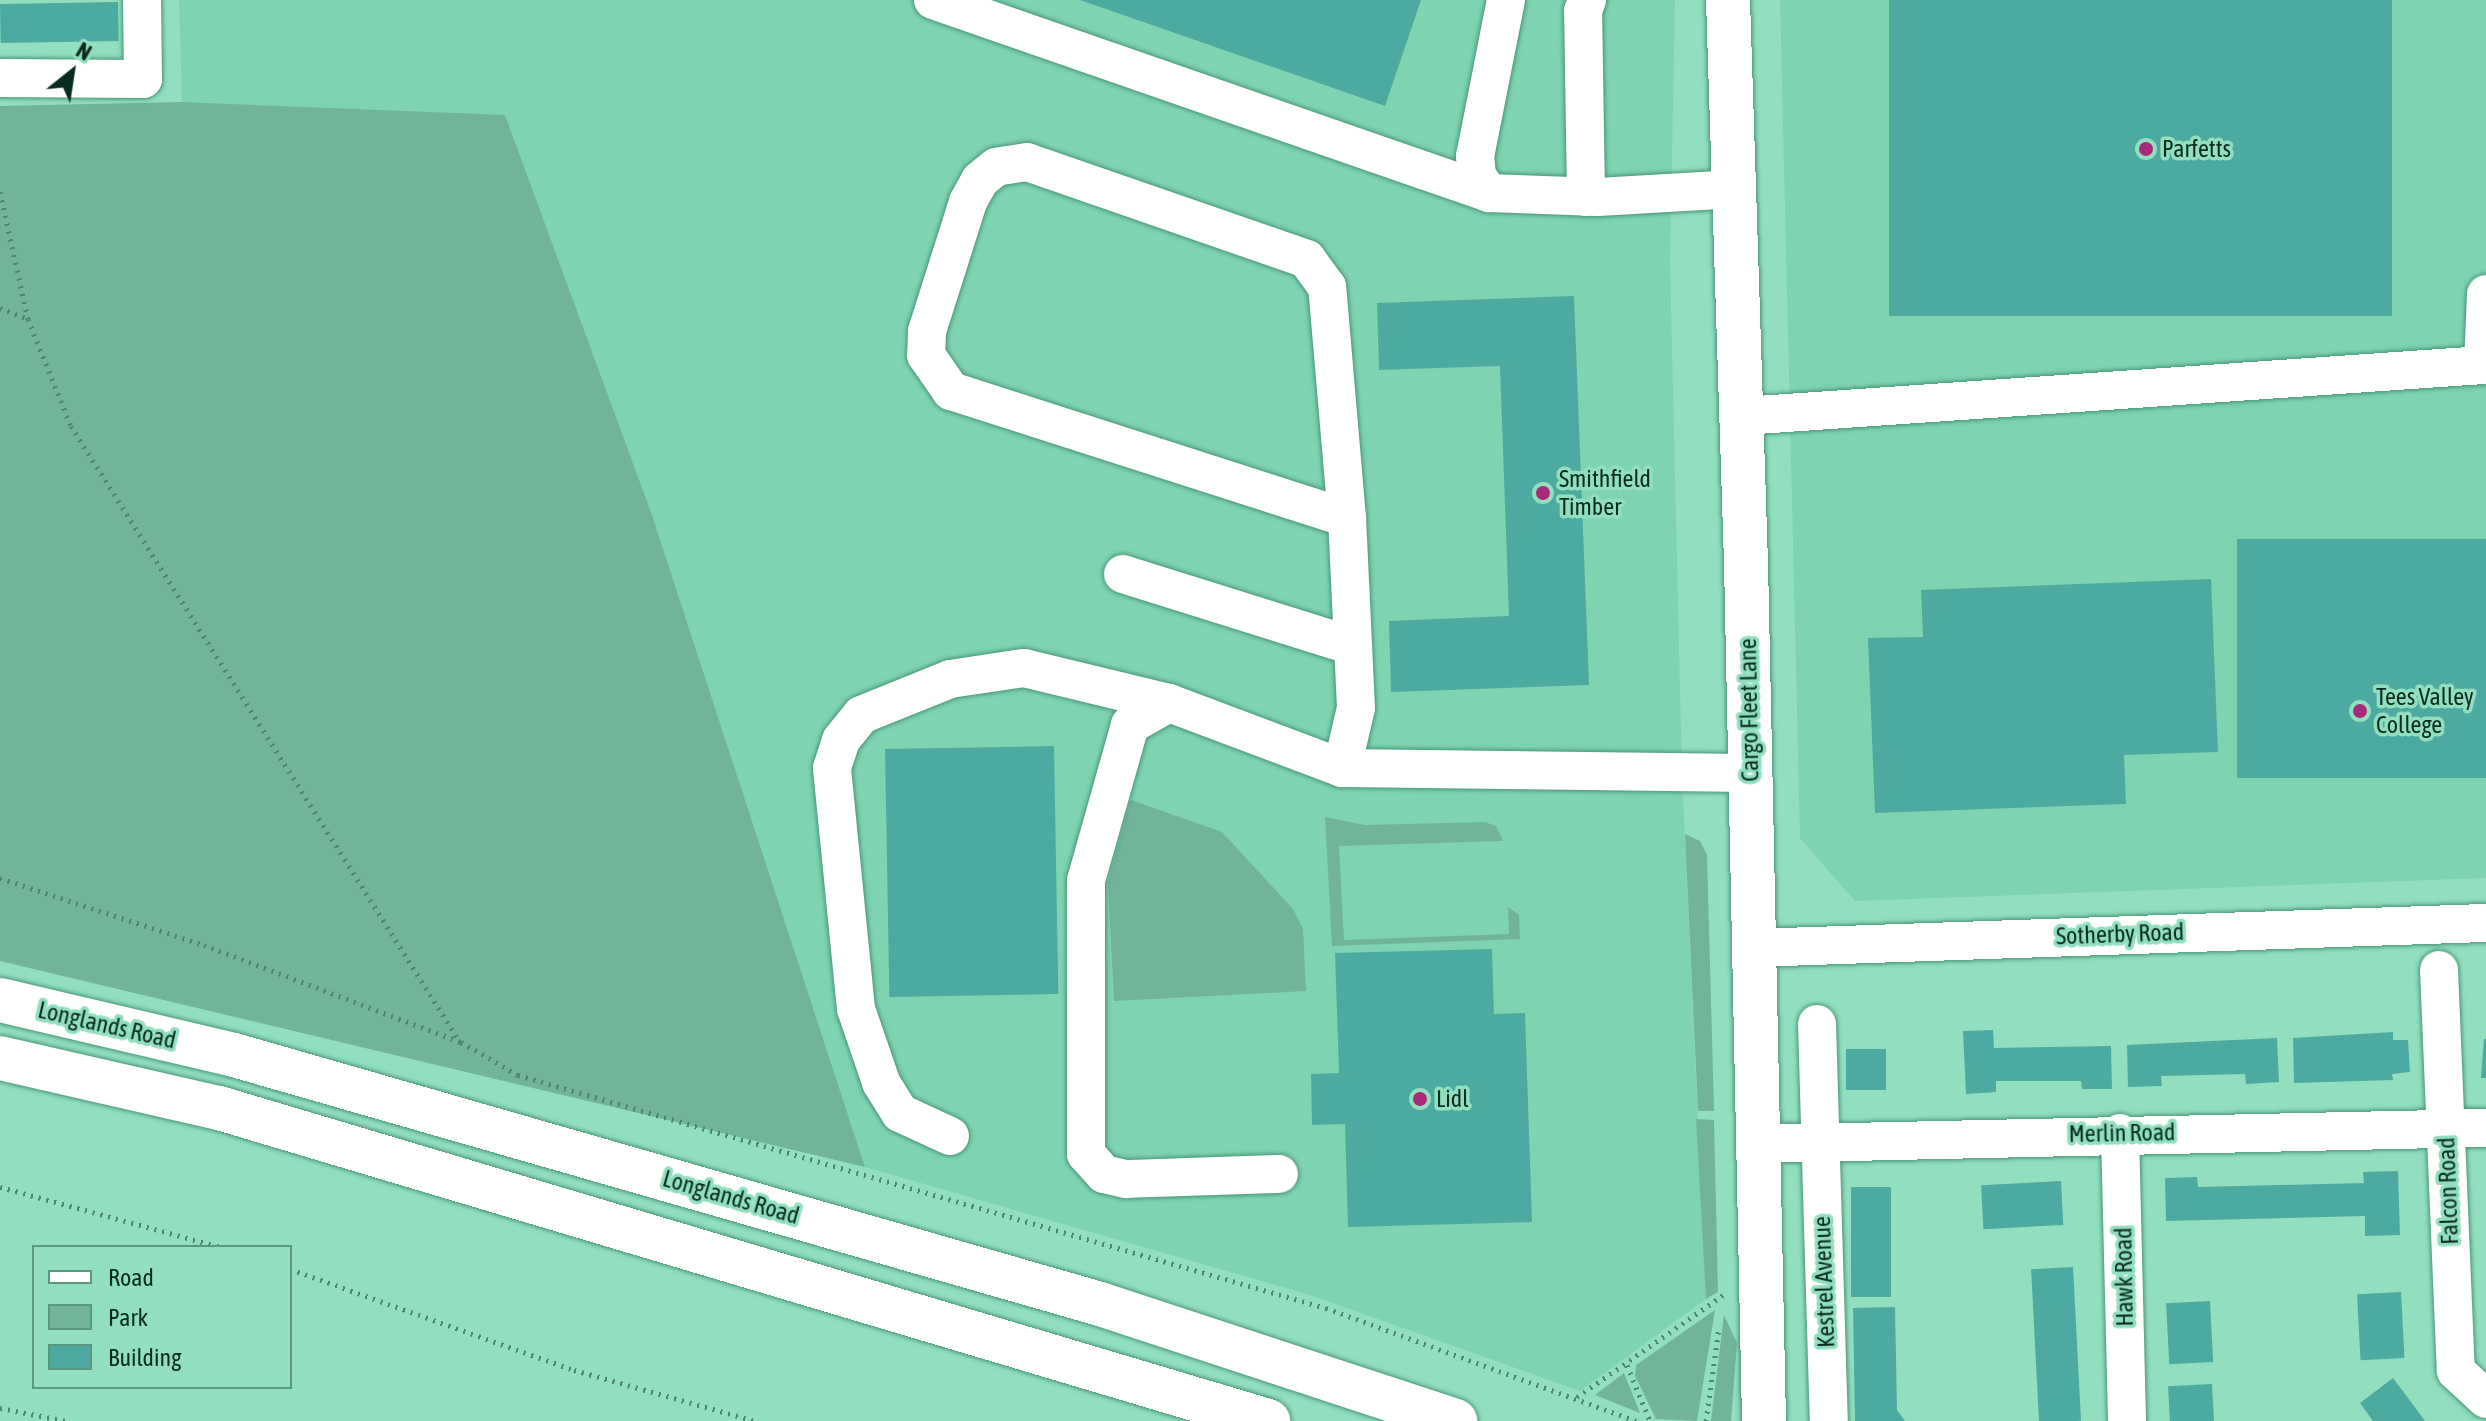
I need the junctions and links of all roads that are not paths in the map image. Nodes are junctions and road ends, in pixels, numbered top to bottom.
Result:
1 (142, 0) edge
2 (933, 0) edge
3 (1506, 0) edge
4 (1587, 0) edge
5 (1728, 0) edge
6 (0, 78) edge
7 (1736, 189) junction
8 (1489, 193) junction
9 (1586, 197) junction
10 (2486, 294) edge
11 (1743, 416) junction
12 (1347, 518) junction
13 (1123, 574) dead end
14 (1350, 645) junction
15 (1169, 703) junction
16 (1342, 768) junction
17 (1750, 773) junction
18 (2486, 923) edge
19 (1754, 948) junction
20 (2439, 970) dead end
21 (0, 1000) edge
22 (1817, 1024) dead end
23 (0, 1058) edge
24 (2445, 1127) junction
25 (2486, 1128) edge
26 (2120, 1133) junction
27 (950, 1136) dead end
28 (1819, 1142) junction
29 (1758, 1144) junction
30 (1279, 1174) dead end
31 (2486, 1399) edge
32 (1268, 1421) edge
33 (1455, 1421) edge
34 (1764, 1421) edge
35 (1829, 1421) edge
36 (2127, 1421) edge

1 - 6 street
2 - 8 street
3 - 8 street
4 - 9 street
5 - 7 main road, Cargo Fleet Lane
7 - 9 street
7 - 11 main road, Cargo Fleet Lane
8 - 9 street
10 - 11 street
11 - 17 main road, Cargo Fleet Lane
12 - 12 street
12 - 14 street
13 - 14 street
14 - 16 street
15 - 16 street
15 - 27 street
15 - 30 street
16 - 17 street
17 - 19 main road, Cargo Fleet Lane
18 - 19 street, Sotherby Road
19 - 29 main road, Cargo Fleet Lane
20 - 24 street, Falcon Road
21 - 33 main road, Longlands Road
22 - 28 street, Kestrel Avenue
23 - 32 main road
24 - 25 street, Merlin Road
24 - 26 street, Merlin Road
24 - 31 street, Falcon Road
26 - 28 street, Merlin Road
26 - 36 street, Hawk Road
28 - 29 street, Merlin Road
28 - 35 street, Kestrel Avenue
29 - 34 main road, Cargo Fleet Lane

